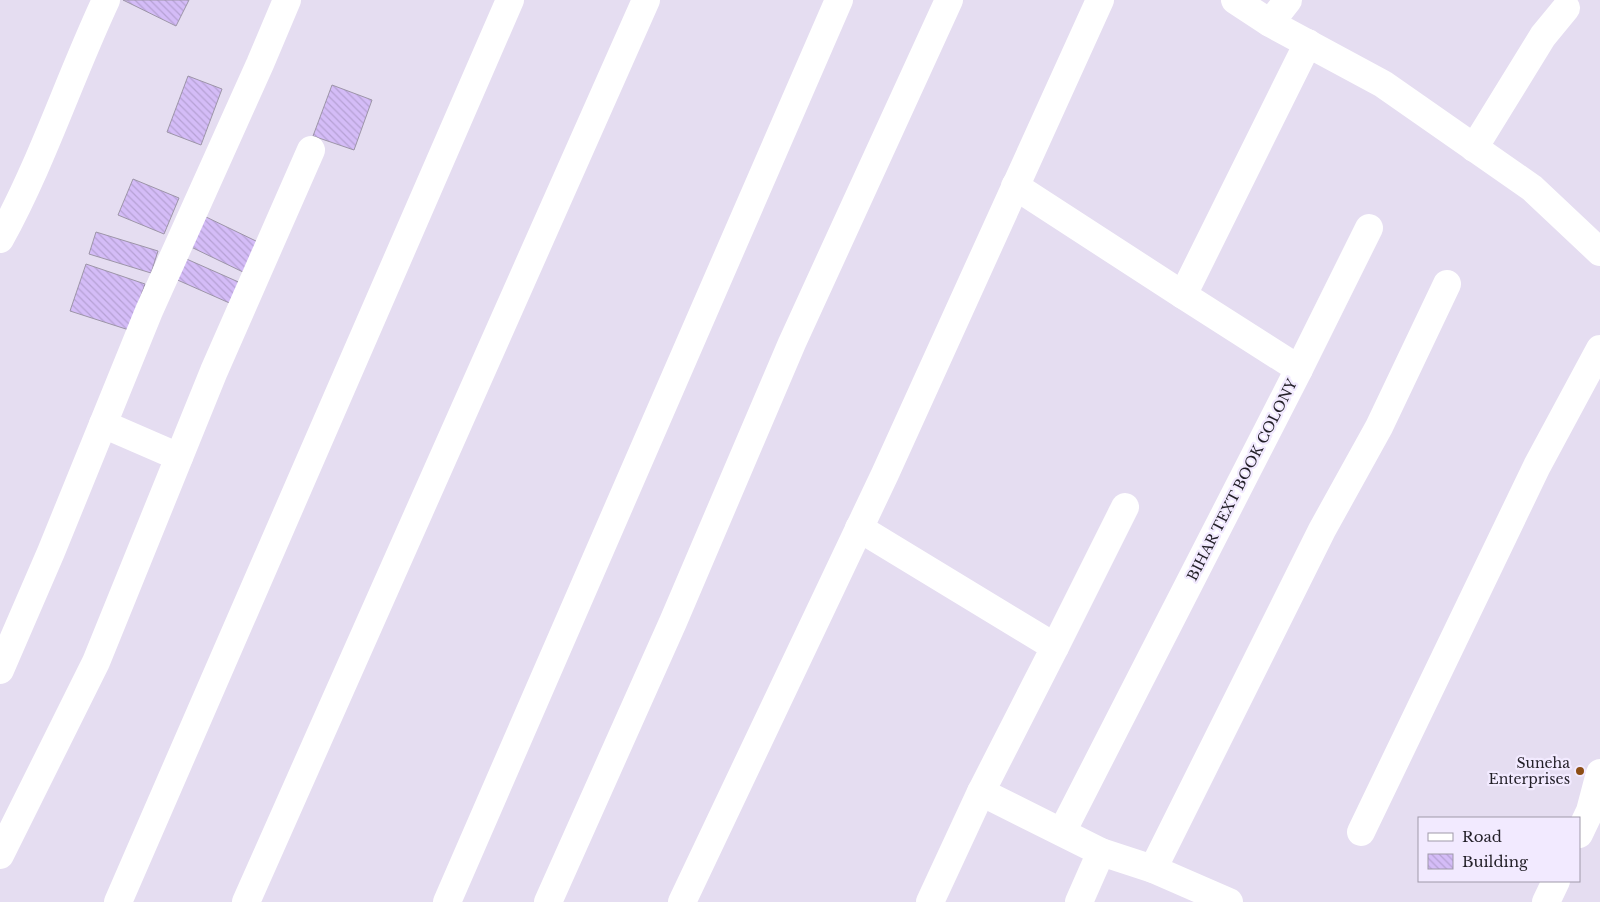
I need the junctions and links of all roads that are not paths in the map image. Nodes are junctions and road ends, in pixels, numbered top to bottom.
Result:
1 (106, 0) edge
2 (286, 0) edge
3 (510, 0) edge
4 (646, 0) edge
5 (839, 0) edge
6 (949, 0) edge
7 (1100, 0) edge
8 (1234, 0) edge
9 (1288, 0) edge
10 (1564, 3) edge
11 (1270, 23) junction
12 (1308, 43) junction
13 (1474, 148) junction
14 (311, 150) dead end
15 (1015, 186) junction
16 (1369, 228) dead end
17 (0, 239) edge
18 (1600, 252) edge
19 (1447, 284) dead end
20 (1183, 295) junction
21 (1600, 349) edge
22 (1299, 369) junction
23 (103, 424) junction
24 (179, 457) junction
25 (1125, 507) dead end
26 (859, 528) junction
27 (1054, 647) junction
28 (0, 670) edge
29 (1600, 773) edge
30 (982, 792) junction
31 (1062, 832) junction
32 (1362, 832) dead end
33 (1580, 832) edge
34 (1101, 852) junction
35 (0, 855) edge
36 (1152, 869) junction
37 (1556, 882) edge
38 (118, 902) edge
39 (246, 902) edge
40 (447, 902) edge
41 (548, 902) edge
42 (682, 902) edge
43 (930, 902) edge
44 (1079, 902) edge
45 (1229, 902) edge
46 (1546, 902) edge

1 - 17 street
2 - 23 street
3 - 38 street
4 - 39 street
5 - 40 street
6 - 41 street
7 - 15 street
8 - 11 street
9 - 11 street
10 - 13 street
11 - 12 street
12 - 13 street
12 - 20 street
13 - 18 street
14 - 24 street
15 - 20 street, BIHAR TEXT BOOK COLONY
15 - 26 street
16 - 22 street
19 - 36 street
20 - 22 street, BIHAR TEXT BOOK COLONY
21 - 32 street
22 - 31 street, BIHAR TEXT BOOK COLONY
23 - 24 street
23 - 28 street
24 - 35 street
25 - 27 street
26 - 27 street
26 - 42 street
27 - 30 street
29 - 33 street
30 - 31 street
30 - 43 street
31 - 34 street
34 - 36 street
34 - 44 street
36 - 45 street
37 - 46 street

